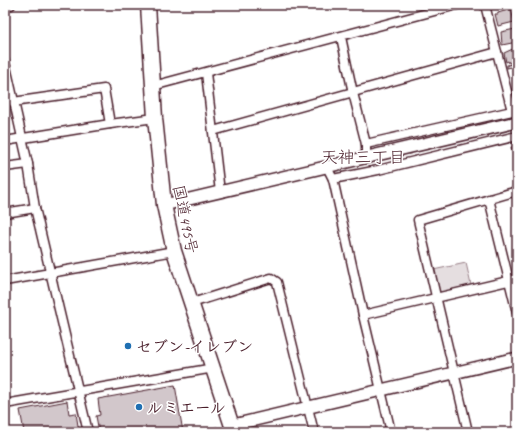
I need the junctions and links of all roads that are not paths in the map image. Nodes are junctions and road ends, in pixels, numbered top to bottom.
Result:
1 (11, 5) edge
2 (148, 5) edge
3 (457, 5) edge
4 (485, 5) edge
5 (5, 6) edge
6 (341, 37) junction
7 (496, 52) junction
8 (5, 62) edge
9 (206, 73) junction
10 (153, 86) junction
11 (352, 92) junction
12 (13, 102) junction
13 (514, 111) edge
14 (155, 118) junction
15 (517, 122) edge
16 (110, 124) junction
17 (213, 131) junction
18 (517, 136) edge
19 (22, 138) junction
20 (5, 141) edge
21 (366, 144) junction
22 (366, 158) junction
23 (28, 164) junction
24 (5, 167) edge
25 (328, 167) junction
26 (333, 179) junction
27 (517, 191) edge
28 (220, 192) junction
29 (489, 199) junction
30 (164, 206) junction
31 (35, 208) junction
32 (5, 213) edge
33 (174, 251) junction
34 (50, 273) junction
35 (513, 279) edge
36 (5, 281) edge
37 (436, 298) junction
38 (192, 303) junction
39 (517, 313) edge
40 (363, 315) junction
41 (517, 358) edge
42 (214, 368) junction
43 (454, 372) junction
44 (381, 389) junction
45 (79, 392) junction
46 (5, 404) edge
47 (309, 406) junction
48 (234, 428) edge
49 (88, 432) edge
50 (314, 432) edge
51 (391, 432) edge
52 (468, 432) edge

1 - 5 street
2 - 10 highway, 国道495号
3 - 6 street
4 - 7 street
6 - 9 street
6 - 11 street
7 - 11 street
7 - 13 street
8 - 12 street
9 - 10 street
9 - 17 street
10 - 14 highway, 国道495号
11 - 17 street
11 - 21 street
12 - 16 street
12 - 19 street
13 - 21 street
14 - 16 street
14 - 30 highway, 国道495号
15 - 22 street
16 - 19 street
17 - 28 street
18 - 26 street
19 - 20 street
19 - 23 street
21 - 22 street
22 - 25 street
23 - 24 street
23 - 31 street
25 - 26 street
25 - 28 street
26 - 40 street
27 - 29 street
28 - 30 street
29 - 35 street
29 - 37 street
30 - 33 highway, 国道495号
31 - 32 street
31 - 34 street
33 - 34 street
33 - 38 highway, 国道495号
34 - 36 street
34 - 45 street
35 - 37 street
35 - 39 street
37 - 40 street
37 - 43 street
38 - 42 highway, 国道495号
38 - 47 street
40 - 44 street
41 - 43 street
42 - 45 street
42 - 48 highway, 国道495号
43 - 44 street
43 - 52 street
44 - 47 street
44 - 51 street
45 - 46 street
45 - 49 street
47 - 48 street
47 - 50 street

